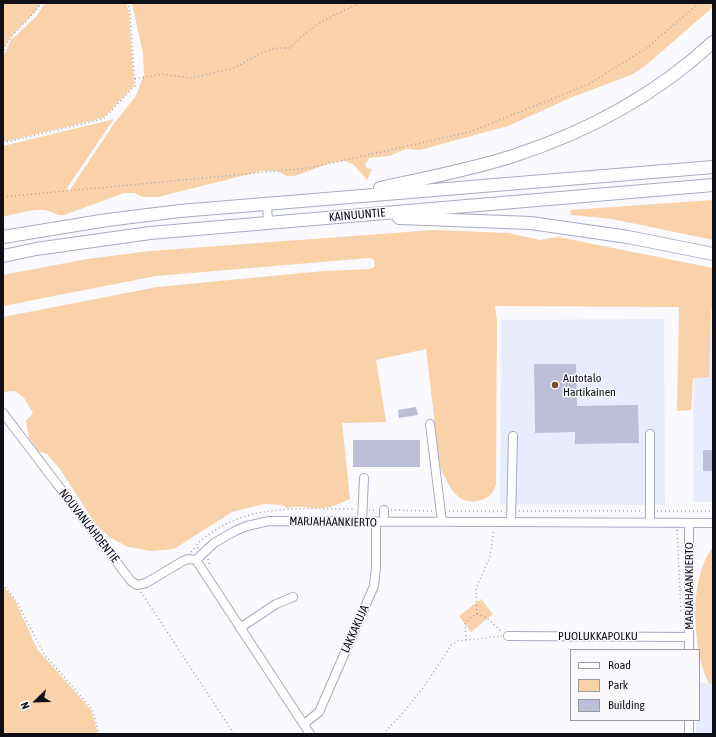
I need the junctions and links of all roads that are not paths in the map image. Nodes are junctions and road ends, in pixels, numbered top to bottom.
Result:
1 (713, 42) edge
2 (713, 167) edge
3 (713, 185) edge
4 (340, 197) junction
5 (267, 204) junction
6 (336, 216) junction
7 (268, 223) junction
8 (3, 237) edge
9 (713, 254) edge
10 (3, 256) edge
11 (3, 413) edge
12 (430, 424) dead end
13 (650, 434) dead end
14 (513, 436) dead end
15 (364, 478) dead end
16 (384, 510) road end
17 (511, 521) junction
18 (362, 522) junction
19 (380, 522) junction
20 (442, 522) junction
21 (650, 522) junction
22 (688, 523) junction
23 (713, 523) edge
24 (196, 560) junction
25 (293, 597) dead end
26 (240, 628) junction
27 (508, 636) road end
28 (689, 637) junction
29 (689, 649) edge
30 (689, 721) edge
31 (304, 724) junction
32 (310, 734) edge
33 (689, 734) edge

1 - 4 highway
2 - 4 highway, KAINUUNTIE
3 - 6 highway, KAINUUNTIE
4 - 5 highway, KAINUUNTIE
5 - 7 street
5 - 8 highway, KAINUUNTIE
6 - 7 highway, KAINUUNTIE
6 - 9 highway
7 - 10 highway, KAINUUNTIE
11 - 24 street, NOUVANLAHDENTIE
12 - 20 street
13 - 21 street
14 - 17 street
15 - 18 street
16 - 19 street, LAKKAKUJA
17 - 20 street, MARJAHAANKIERTO
17 - 21 street, MARJAHAANKIERTO
18 - 19 street, MARJAHAANKIERTO
18 - 24 street, MARJAHAANKIERTO
19 - 20 street, MARJAHAANKIERTO
19 - 31 street, LAKKAKUJA
21 - 22 street, MARJAHAANKIERTO
22 - 23 street, MARJAHAANKIERTO
22 - 28 street, MARJAHAANKIERTO
24 - 26 street
25 - 26 street
26 - 31 street
27 - 28 street, PUOLUKKAPOLKU
28 - 29 street, MARJAHAANKIERTO
30 - 33 street
31 - 32 street

